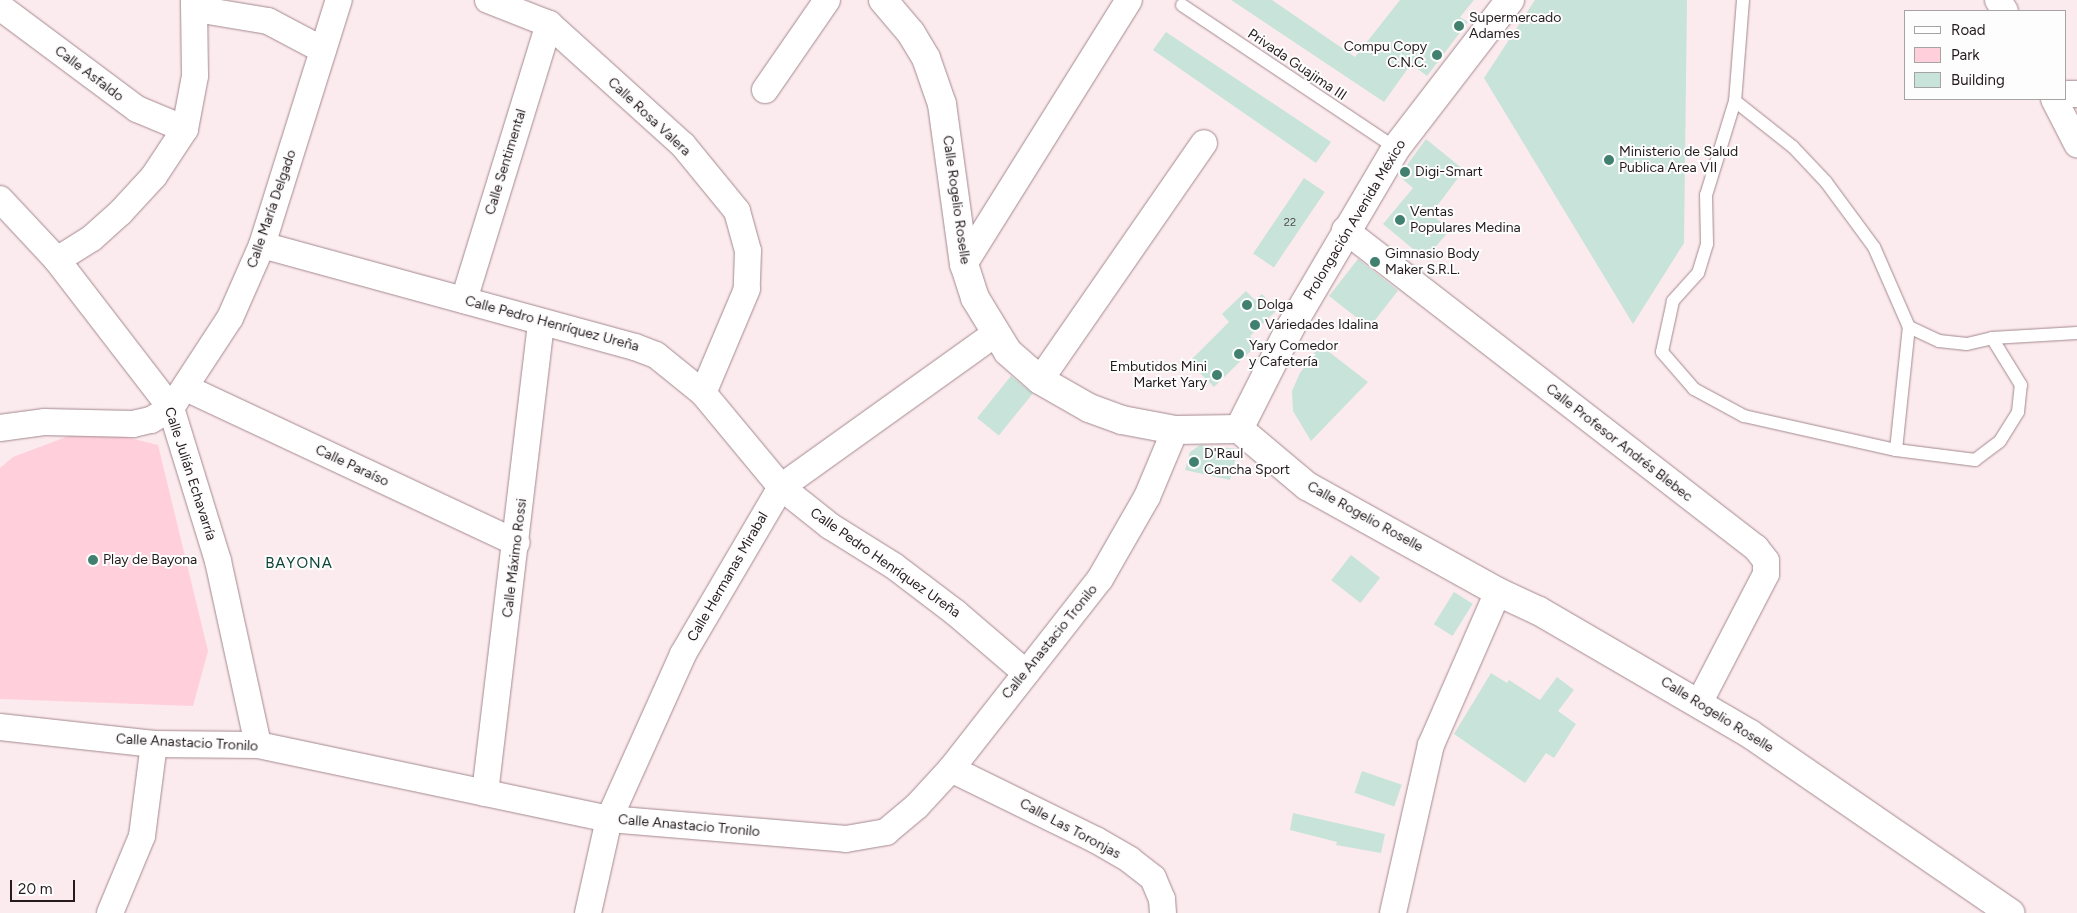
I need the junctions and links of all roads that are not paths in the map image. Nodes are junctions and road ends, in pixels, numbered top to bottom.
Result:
1 (339, 0) edge
2 (488, 0) edge
3 (827, 0) edge
4 (884, 0) edge
5 (1129, 0) edge
6 (1510, 0) edge
7 (1743, 0) edge
8 (195, 5) edge
9 (1182, 5) dead end
10 (0, 7) edge
11 (549, 24) junction
12 (324, 50) junction
13 (765, 90) dead end
14 (2055, 100) edge
15 (1735, 101) junction
16 (184, 128) junction
17 (1204, 143) dead end
18 (2077, 144) edge
19 (1396, 148) junction
20 (0, 199) edge
21 (1345, 230) junction
22 (262, 245) junction
23 (57, 260) junction
24 (964, 264) junction
25 (464, 300) junction
26 (541, 322) junction
27 (1909, 327) junction
28 (2077, 333) edge
29 (995, 334) junction
30 (1992, 338) junction
31 (1040, 380) junction
32 (703, 393) junction
33 (178, 398) junction
34 (0, 428) edge
35 (1239, 429) junction
36 (1176, 430) junction
37 (1896, 450) junction
38 (781, 487) junction
39 (517, 543) junction
40 (1498, 592) junction
41 (1026, 673) junction
42 (1699, 703) junction
43 (0, 727) edge
44 (154, 744) junction
45 (258, 745) junction
46 (951, 769) junction
47 (486, 793) junction
48 (608, 819) junction
49 (110, 913) edge
50 (588, 913) edge
51 (1163, 913) edge
52 (1393, 913) edge
53 (2010, 913) edge

1 - 12 street, Calle María Delgado
2 - 11 street, Calle Rosa Valera
3 - 13 street
4 - 24 street, Calle Rogelio Roselle
5 - 24 street
6 - 19 street, Prolongación Avenida México
7 - 15 lane
8 - 12 street
8 - 16 street
9 - 19 lane, Privada Guajima III
10 - 16 street, Calle Asfaldo
11 - 25 street, Calle Sentimental
11 - 32 street, Calle Rosa Valera
12 - 22 street, Calle María Delgado
14 - 18 street
15 - 27 lane
15 - 37 lane
16 - 23 street
17 - 31 street
19 - 21 street, Prolongación Avenida México
20 - 23 street, Calle Julián Echavarría
21 - 35 street, Prolongación Avenida México
21 - 42 street, Calle Profesor Andrés Blebec
22 - 25 street, Calle Pedro Henríquez Ureña
22 - 33 street, Calle María Delgado
23 - 33 street, Calle Julián Echavarría
24 - 29 street, Calle Rogelio Roselle
25 - 26 street, Calle Pedro Henríquez Ureña
26 - 32 street, Calle Pedro Henríquez Ureña
26 - 39 street, Calle Máximo Rossi
27 - 30 lane
27 - 37 lane
28 - 30 lane
29 - 31 street, Calle Rogelio Roselle
29 - 38 street, Calle Hermanas Mirabal
30 - 37 lane
31 - 36 street, Calle Rogelio Roselle
32 - 38 street, Calle Pedro Henríquez Ureña
33 - 34 street, Calle María Delgado
33 - 39 street, Calle Paraíso
33 - 45 street, Calle Julián Echavarría
35 - 36 street, Calle Rogelio Roselle
35 - 40 street, Calle Rogelio Roselle
36 - 41 street, Calle Anastacio Tronilo
38 - 41 street, Calle Pedro Henríquez Ureña
38 - 48 street, Calle Hermanas Mirabal
39 - 47 street, Calle Máximo Rossi
40 - 42 street, Calle Rogelio Roselle
40 - 52 street
41 - 46 street, Calle Anastacio Tronilo
42 - 53 street, Calle Rogelio Roselle
43 - 44 street, Calle Anastacio Tronilo
44 - 45 street, Calle Anastacio Tronilo
44 - 49 street
45 - 47 street, Calle Anastacio Tronilo
46 - 48 street, Calle Anastacio Tronilo
46 - 51 street, Calle Las Toronjas
47 - 48 street, Calle Anastacio Tronilo
48 - 50 street, Calle Hermanas Mirabal

